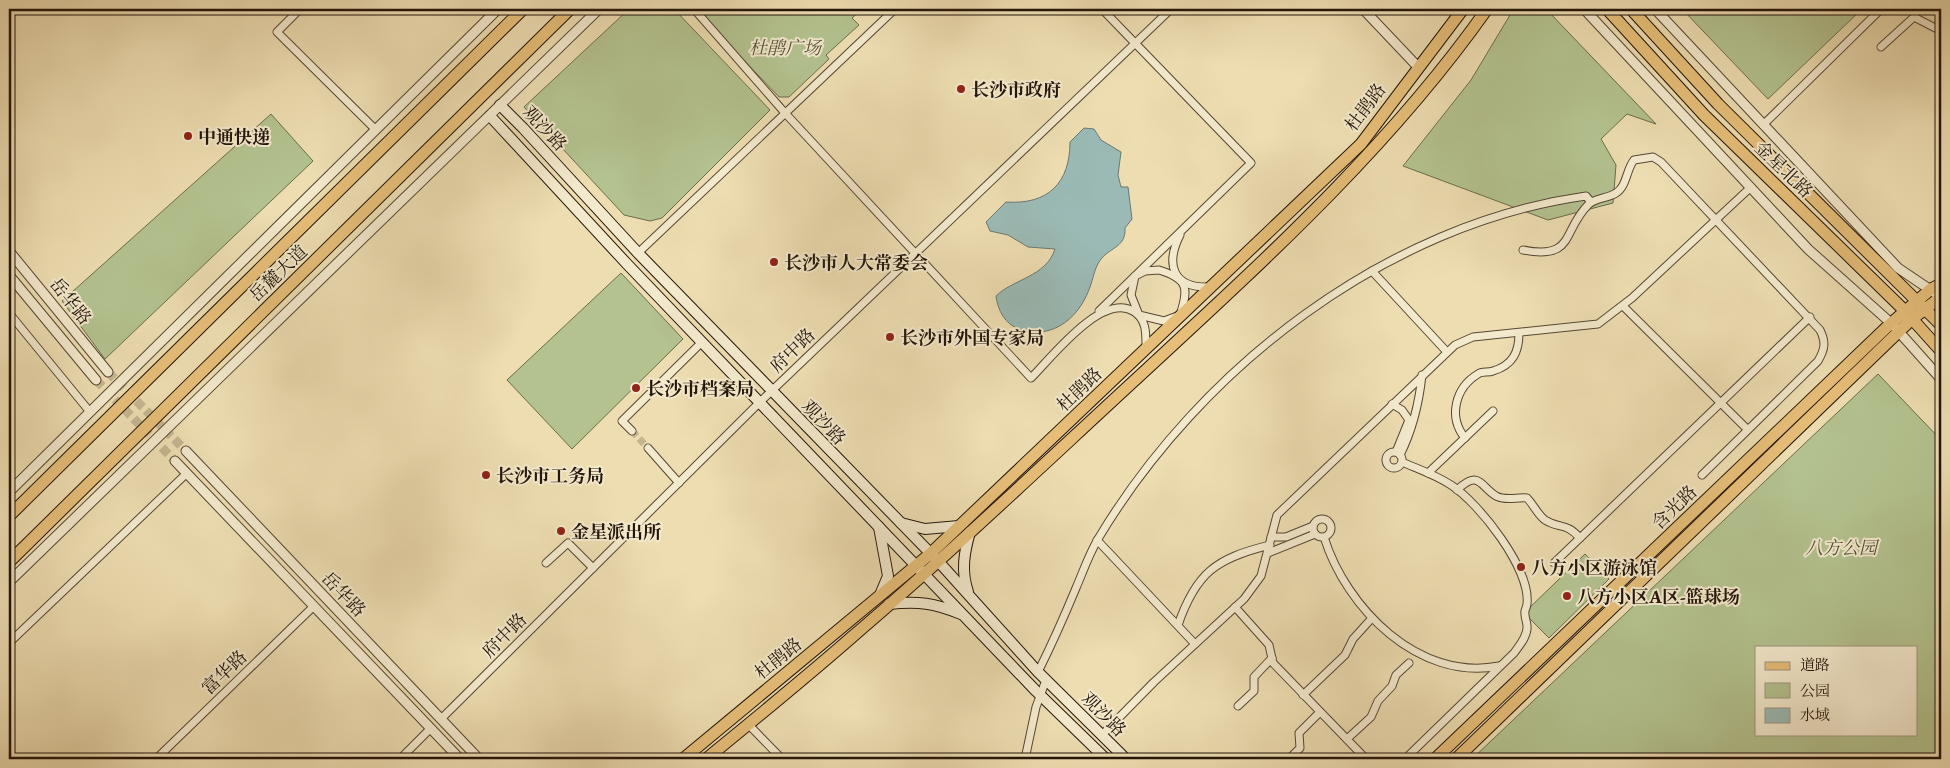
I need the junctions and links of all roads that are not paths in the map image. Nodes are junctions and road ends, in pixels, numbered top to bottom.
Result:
1 (300, 9) edge
2 (498, 9) edge
3 (523, 9) edge
4 (570, 9) edge
5 (599, 9) edge
6 (694, 9) edge
7 (896, 9) edge
8 (1102, 9) edge
9 (1363, 9) edge
10 (1464, 9) edge
11 (1487, 9) edge
12 (1584, 9) edge
13 (1607, 9) edge
14 (1631, 9) edge
15 (1655, 9) edge
16 (1881, 9) edge
17 (1911, 9) edge
18 (1168, 10) edge
19 (1914, 17) junction
20 (1941, 31) edge
21 (1135, 42) junction
22 (1881, 47) dead end
23 (1418, 66) junction
24 (500, 105) junction
25 (785, 114) junction
26 (490, 116) junction
27 (1764, 124) junction
28 (376, 130) junction
29 (1750, 187) junction
30 (1591, 202) junction
31 (1717, 219) junction
32 (1182, 229) junction
33 (1523, 250) dead end
34 (9, 251) edge
35 (915, 252) junction
36 (638, 254) junction
37 (1372, 271) junction
38 (9, 275) edge
39 (1135, 276) junction
40 (1183, 283) junction
41 (1210, 288) junction
42 (1939, 294) edge
43 (1922, 304) junction
44 (1623, 306) junction
45 (9, 313) edge
46 (1095, 315) junction
47 (1140, 315) junction
48 (1180, 315) junction
49 (1909, 315) junction
50 (1810, 317) junction
51 (1941, 325) edge
52 (1896, 328) junction
53 (1519, 333) junction
54 (702, 342) junction
55 (1146, 349) junction
56 (1941, 351) edge
57 (1447, 352) junction
58 (108, 372) tunnel mouth
59 (1422, 375) junction
60 (96, 380) tunnel mouth
61 (1941, 380) edge
62 (771, 392) junction
63 (760, 402) junction
64 (1720, 403) junction
65 (1392, 404) junction
66 (1493, 411) dead end
67 (90, 412) junction
68 (1747, 429) junction
69 (632, 431) tunnel mouth
70 (1465, 438) junction
71 (648, 448) tunnel mouth
72 (186, 451) tunnel mouth
73 (1400, 457) junction
74 (175, 461) tunnel mouth
75 (1428, 473) junction
76 (186, 474) junction
77 (1702, 475) dead end
78 (679, 483) junction
79 (1457, 490) junction
80 (9, 492) edge
81 (9, 516) edge
82 (899, 522) junction
83 (879, 526) junction
84 (959, 526) junction
85 (1314, 530) junction
86 (970, 532) junction
87 (1271, 537) junction
88 (1324, 537) junction
89 (1580, 538) junction
90 (1097, 540) junction
91 (1269, 549) junction
92 (934, 558) junction
93 (9, 562) edge
94 (1554, 562) dead end
95 (546, 563) dead end
96 (593, 568) junction
97 (921, 569) junction
98 (9, 582) edge
99 (969, 596) junction
100 (876, 600) junction
101 (889, 604) junction
102 (313, 607) junction
103 (1235, 607) junction
104 (964, 614) junction
105 (1372, 618) junction
106 (1178, 625) junction
107 (9, 643) edge
108 (1195, 644) junction
109 (1272, 658) junction
110 (1409, 663) dead end
111 (1500, 666) junction
112 (1038, 672) junction
113 (1046, 680) junction
114 (1040, 695) junction
115 (1303, 695) junction
116 (1238, 706) dead end
117 (1320, 712) junction
118 (440, 719) junction
119 (748, 724) junction
120 (431, 728) junction
121 (1103, 734) junction
122 (1347, 739) junction
123 (156, 759) edge
124 (400, 759) edge
125 (460, 759) edge
126 (479, 759) edge
127 (682, 759) edge
128 (706, 759) edge
129 (782, 759) edge
130 (1025, 759) edge
131 (1106, 759) edge
132 (1126, 759) edge
133 (1289, 759) edge
134 (1366, 759) edge
135 (1404, 759) edge
136 (1435, 759) edge
137 (1456, 759) edge

1 - 28 street
2 - 28 street
3 - 81 main road, 岳麓大道
4 - 93 main road, 岳麓大道
5 - 24 street
6 - 25 street
7 - 25 street
8 - 21 street
9 - 23 street
10 - 23 main road, 杜鹃路
11 - 86 main road, 杜鹃路
12 - 29 street
13 - 49 main road, 金星北路
14 - 43 main road, 金星北路
15 - 27 street
16 - 27 street
17 - 19 street
18 - 21 street, 府中路
19 - 20 street
19 - 22 street
21 - 32 street
21 - 35 street, 府中路
23 - 41 main road, 杜鹃路
24 - 26 street
24 - 36 main road, 观沙路
25 - 35 street
25 - 36 street
26 - 54 main road, 观沙路
26 - 98 street
27 - 42 street
28 - 67 street
29 - 31 street
29 - 52 street
30 - 31 street
30 - 33 street
30 - 37 street
31 - 44 street
31 - 50 street
32 - 39 street
32 - 40 street
34 - 58 street, 岳华路
35 - 46 street
35 - 62 street, 府中路
36 - 62 main road, 观沙路
37 - 57 street
37 - 90 street
38 - 60 street, 岳华路
39 - 40 street
39 - 46 street
39 - 47 street
40 - 41 street
40 - 48 street
41 - 48 main road, 杜鹃路
42 - 43 main road, 含光路
43 - 49 main road, 含光路
43 - 51 main road, 金星北路
44 - 53 street
44 - 64 street
45 - 67 street
46 - 47 street
47 - 48 street
47 - 55 street
48 - 55 main road, 杜鹃路
49 - 52 main road, 含光路
49 - 56 main road, 金星北路
50 - 64 street
50 - 68 street
52 - 61 street
52 - 136 main road, 含光路
52 - 137 main road, 含光路
53 - 57 street
53 - 70 street
54 - 63 main road, 观沙路
54 - 69 street
55 - 84 main road, 杜鹃路
57 - 59 street
59 - 65 street
59 - 73 street
62 - 63 street, 府中路
62 - 82 main road, 观沙路
63 - 78 street, 府中路
63 - 83 main road, 观沙路
64 - 68 street
64 - 89 street
65 - 73 street
65 - 87 street
66 - 70 street
67 - 80 street
68 - 77 street
70 - 75 street
71 - 78 street
72 - 118 street, 岳华路
73 - 75 street
74 - 76 street, 岳华路
75 - 79 street
76 - 102 street, 岳华路
76 - 107 street
78 - 96 street, 府中路
79 - 89 street
79 - 111 street
82 - 84 main road
82 - 92 main road, 观沙路
83 - 97 main road, 观沙路
83 - 100 main road
84 - 92 main road, 杜鹃路
85 - 87 street
85 - 88 street
85 - 88 street
85 - 91 street
86 - 92 main road, 杜鹃路
86 - 99 main road
87 - 91 street
88 - 105 street
89 - 94 street
90 - 106 street
90 - 112 street
91 - 103 street
91 - 106 street
92 - 97 main road, 杜鹃路
92 - 99 main road, 观沙路
95 - 96 street
96 - 118 street, 府中路
97 - 100 main road, 杜鹃路
97 - 101 main road, 杜鹃路
97 - 104 main road, 观沙路
99 - 112 main road, 观沙路
100 - 127 main road, 杜鹃路
101 - 104 main road
101 - 119 main road, 杜鹃路
102 - 120 street, 岳华路
102 - 123 street, 富华路
103 - 108 street
103 - 109 street
104 - 114 main road, 观沙路
105 - 111 street
105 - 115 street
106 - 108 street
108 - 121 street
109 - 115 street
109 - 116 street
110 - 122 street
111 - 135 street
112 - 113 main road, 观沙路
113 - 114 street
113 - 121 main road, 观沙路
114 - 130 street
114 - 131 main road, 观沙路
115 - 117 street
117 - 122 street
117 - 133 street
118 - 126 street, 岳华路
119 - 128 main road, 杜鹃路
119 - 129 street
120 - 124 street
120 - 125 street, 岳华路
121 - 132 main road, 观沙路
122 - 134 street

